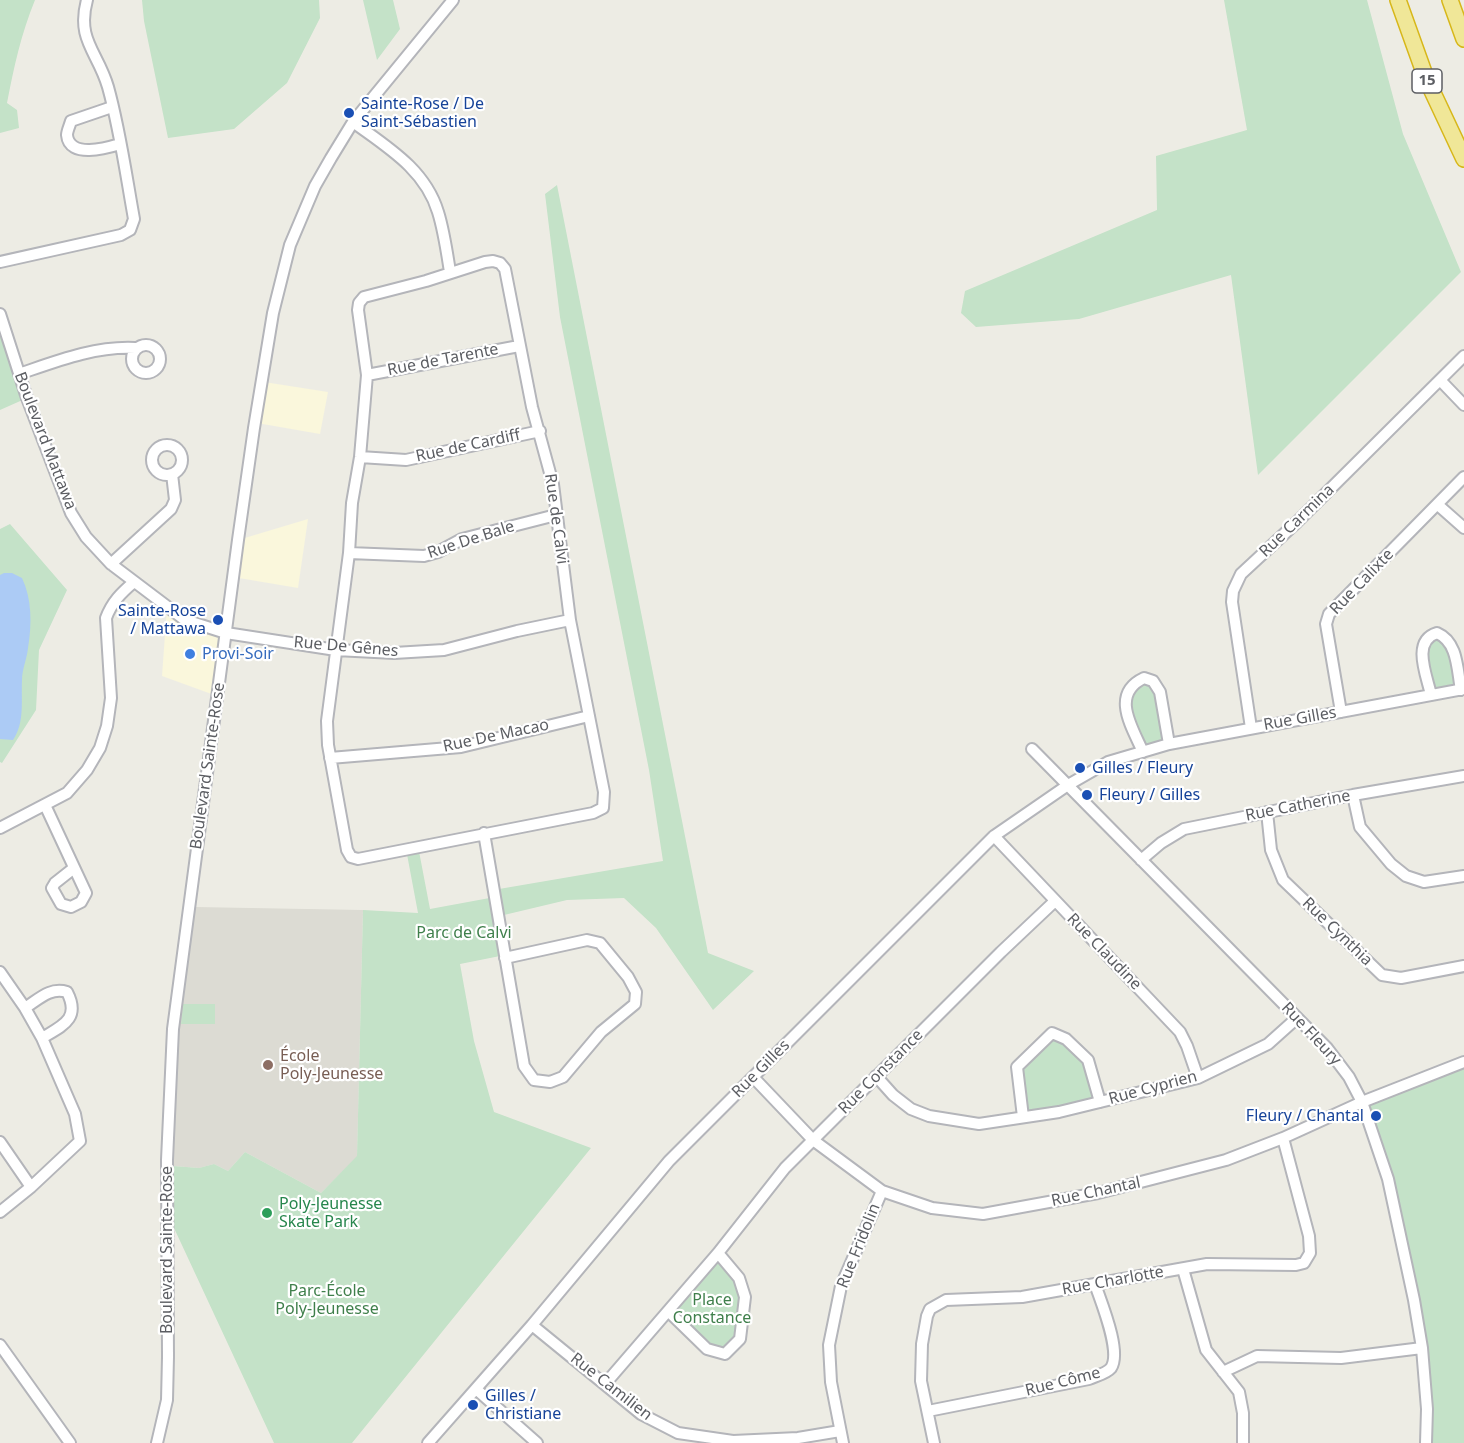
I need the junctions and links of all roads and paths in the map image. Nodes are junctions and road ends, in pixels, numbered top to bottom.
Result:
1 (87, 0) edge
2 (453, 0) edge
3 (1398, 0) edge
4 (1450, 0) edge
5 (1464, 39) edge
6 (112, 107) junction
7 (353, 122) junction
8 (120, 144) junction
9 (1464, 159) edge
10 (0, 262) edge
11 (450, 272) junction
12 (0, 314) edge
13 (519, 346) junction
14 (135, 348) dead end
15 (1464, 356) edge
16 (19, 374) junction
17 (367, 375) junction
18 (1440, 380) junction
19 (1464, 405) edge
20 (540, 431) junction
21 (360, 457) junction
22 (172, 474) dead end
23 (1464, 477) edge
24 (1438, 505) junction
25 (556, 514) junction
26 (1464, 528) edge
27 (349, 553) junction
28 (111, 564) junction
29 (134, 582) junction
30 (570, 620) junction
31 (226, 633) junction
32 (336, 650) junction
33 (1463, 689) edge
34 (1431, 695) junction
35 (1341, 712) junction
36 (589, 716) junction
37 (1251, 728) junction
38 (1169, 744) junction
39 (1032, 749) dead end
40 (1143, 752) junction
41 (330, 758) junction
42 (1464, 776) edge
43 (1068, 785) junction
44 (1353, 795) junction
45 (45, 805) junction
46 (1267, 812) junction
47 (0, 828) edge
48 (484, 833) junction
49 (994, 836) junction
50 (1141, 860) junction
51 (74, 868) dead end
52 (1464, 876) edge
53 (1055, 901) junction
54 (505, 958) junction
55 (1464, 966) edge
56 (0, 972) edge
57 (25, 1008) junction
58 (1297, 1018) junction
59 (42, 1038) junction
60 (1464, 1062) edge
61 (876, 1076) junction
62 (753, 1077) junction
63 (1198, 1078) junction
64 (1100, 1102) junction
65 (1362, 1102) junction
66 (1023, 1117) junction
67 (1283, 1138) junction
68 (813, 1140) junction
69 (0, 1142) edge
70 (31, 1188) junction
71 (882, 1191) junction
72 (0, 1212) edge
73 (718, 1253) junction
74 (1183, 1269) junction
75 (1095, 1284) junction
76 (668, 1311) junction
77 (532, 1325) junction
78 (0, 1345) edge
79 (1422, 1348) junction
80 (1223, 1372) junction
81 (605, 1384) junction
82 (476, 1389) junction
83 (928, 1411) junction
84 (840, 1431) junction
85 (69, 1443) edge
86 (157, 1443) edge
87 (428, 1443) edge
88 (537, 1443) edge
89 (843, 1443) edge
90 (934, 1443) edge
91 (1243, 1443) edge
92 (1426, 1443) edge

1 - 6 street
2 - 7 street, Boulevard Sainte-Rose
3 - 9 highway, 15
4 - 5 highway
6 - 8 street
6 - 8 street
7 - 11 street
7 - 31 street, Boulevard Sainte-Rose
8 - 10 street
11 - 13 street, Rue de Calvi
11 - 17 street, Rue de Calvi
12 - 16 street, Boulevard Mattawa
13 - 17 street, Rue de Tarente
13 - 20 street, Rue de Calvi
14 - 16 street
15 - 18 street, Rue Carmina
16 - 28 street, Boulevard Mattawa
17 - 21 street, Rue de Calvi
18 - 19 street
18 - 37 street, Rue Carmina
20 - 21 street, Rue de Cardiff
20 - 25 street, Rue de Calvi
21 - 27 street, Rue de Calvi
22 - 28 street
23 - 24 street, Rue Calixte
24 - 26 street
24 - 35 street, Rue Calixte
25 - 27 street, Rue De Bale
25 - 30 street, Rue de Calvi
27 - 32 street, Rue de Calvi
28 - 29 street, Boulevard Mattawa
29 - 31 street, Boulevard Mattawa
29 - 45 street
30 - 32 street, Rue De Gênes
30 - 36 street, Rue de Calvi
31 - 32 street, Rue De Gênes
31 - 86 street, Boulevard Sainte-Rose
32 - 41 street, Rue de Calvi
33 - 34 street, Rue Gilles
33 - 34 street, Rue Gilles
34 - 35 street, Rue Gilles
35 - 37 street, Rue Gilles
36 - 41 street, Rue De Macao
36 - 48 street, Rue de Calvi
37 - 38 street, Rue Gilles
38 - 40 street, Rue Gilles
38 - 40 street
39 - 43 street, Rue Fleury
40 - 43 street, Rue Gilles
41 - 48 street, Rue de Calvi
42 - 44 street, Rue Catherine
43 - 49 street, Rue Gilles
43 - 50 street, Rue Fleury
44 - 46 street, Rue Catherine
44 - 52 street
45 - 47 street
45 - 51 street
46 - 50 street, Rue Catherine
46 - 55 street, Rue Cynthia
48 - 54 street
49 - 53 street, Rue Claudine
49 - 62 street, Rue Gilles
50 - 58 street, Rue Fleury
53 - 61 street, Rue Constance
53 - 63 street, Rue Claudine
54 - 54 street
56 - 57 street
57 - 59 street
57 - 59 street
58 - 63 street, Rue Cyprien
58 - 65 street, Rue Fleury
59 - 70 street
60 - 65 street, Rue Chantal
61 - 66 street, Rue Cyprien
61 - 68 street, Rue Constance
62 - 68 street, Rue Chantal
62 - 77 street, Rue Gilles
63 - 64 street, Rue Cyprien
64 - 66 street, Rue Cyprien
64 - 66 street, Rue Cyprien
65 - 67 street, Rue Chantal
65 - 79 street, Rue Fleury
67 - 71 street, Rue Chantal
67 - 74 street, Rue Charlotte
68 - 71 street, Rue Chantal
68 - 73 street, Rue Constance
69 - 70 street
70 - 72 street
71 - 84 street, Rue Fridolin
73 - 76 street, Rue Constance
73 - 76 street
74 - 75 street, Rue Charlotte
74 - 80 street
75 - 83 street, Rue Charlotte
75 - 83 street, Rue Côme
76 - 81 street, Rue Constance
77 - 81 street, Rue Camilien
77 - 82 street, Rue Gilles
78 - 85 street
79 - 80 street
79 - 92 street, Rue Fleury
80 - 91 street
81 - 84 street, Rue Camilien
82 - 87 street, Rue Gilles
82 - 88 street
83 - 90 street, Rue Charlotte
84 - 89 street, Rue Fridolin

